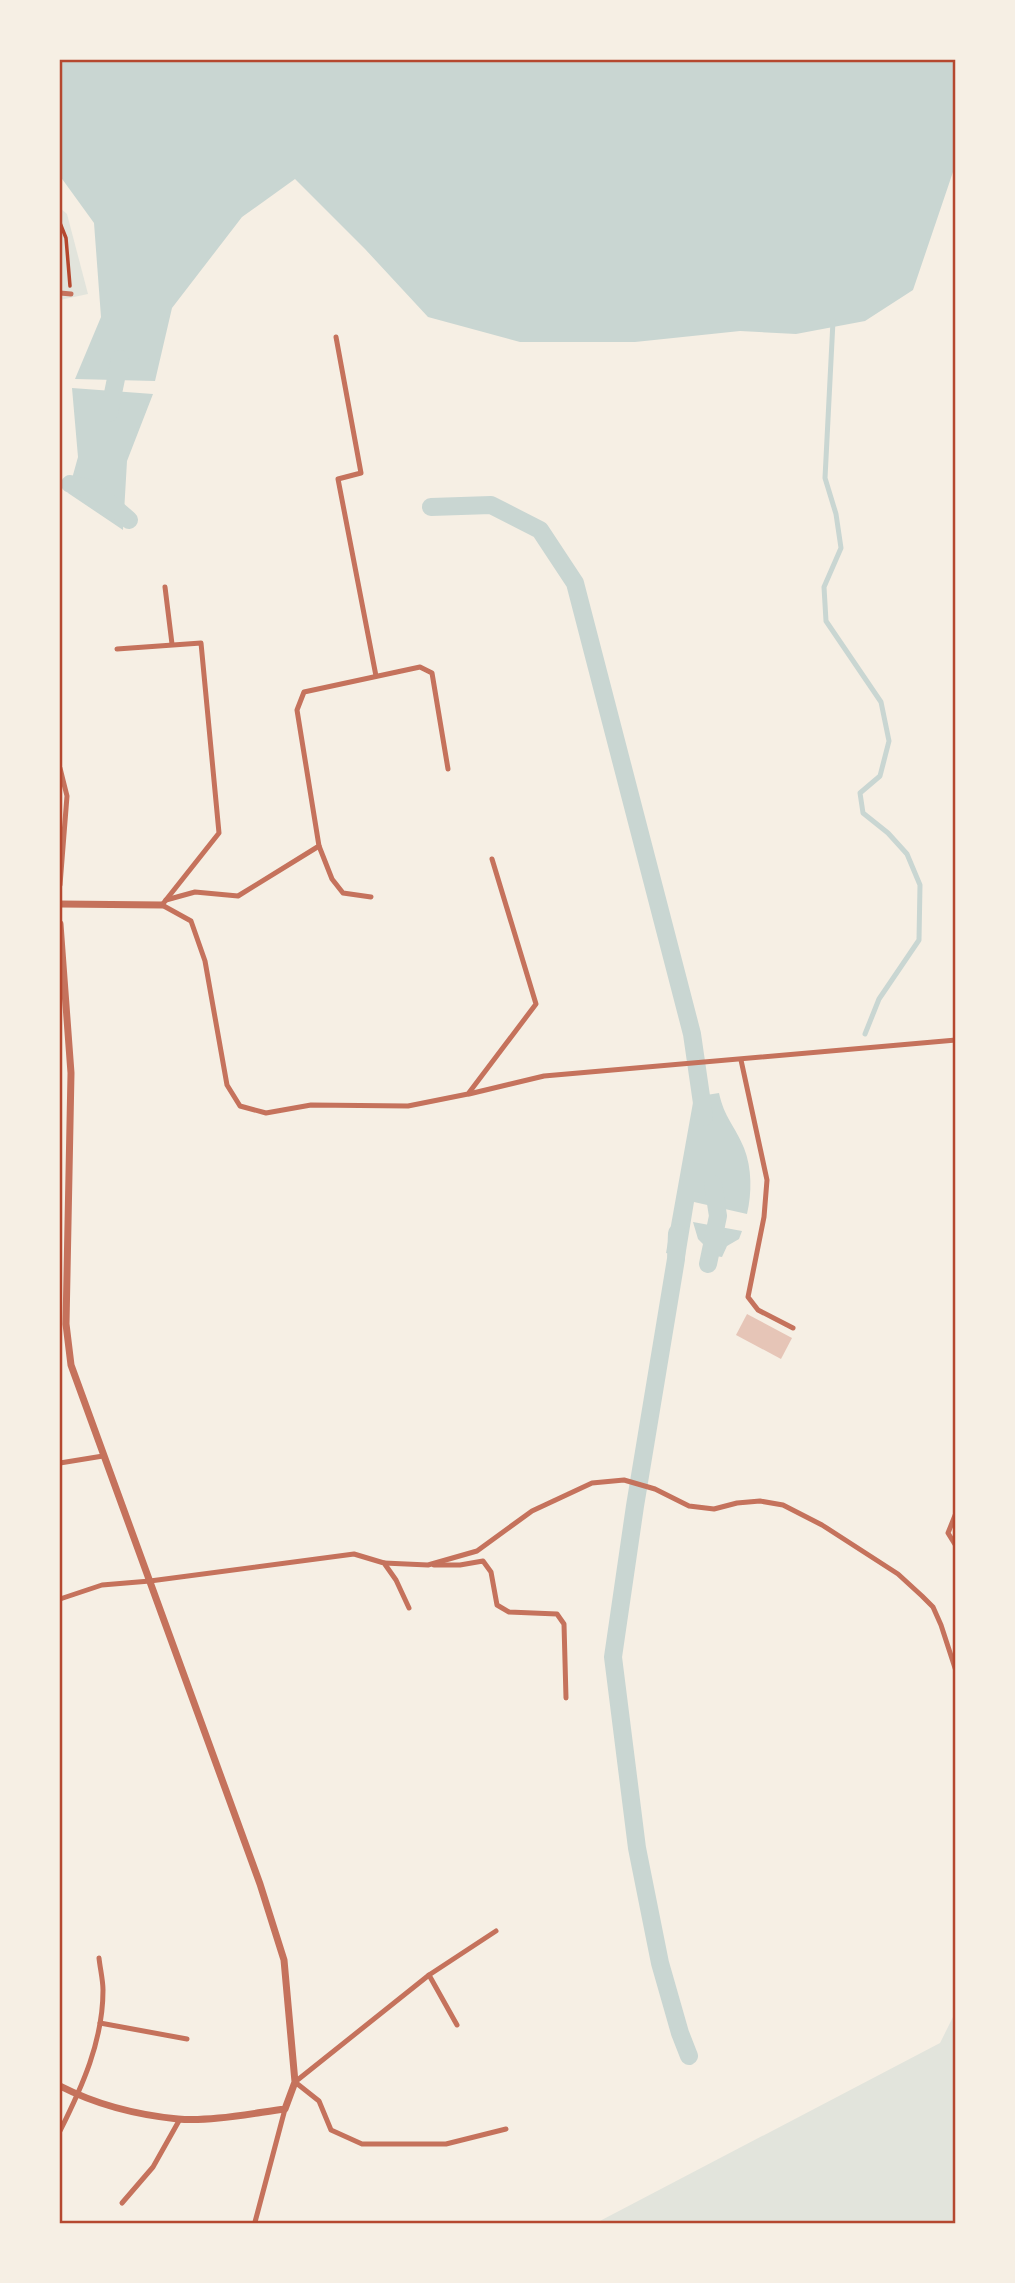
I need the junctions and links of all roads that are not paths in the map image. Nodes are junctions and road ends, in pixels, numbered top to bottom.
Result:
1 (60, 293) edge
2 (71, 294) road end
3 (336, 337) dead end
4 (164, 587) dead end
5 (172, 644) junction
6 (117, 649) dead end
7 (376, 676) junction
8 (60, 768) edge
9 (448, 769) dead end
10 (320, 846) junction
11 (492, 859) dead end
12 (60, 884) edge
13 (371, 897) dead end
14 (164, 902) junction
15 (60, 904) edge
16 (60, 924) edge
17 (956, 1040) edge
18 (741, 1060) junction
19 (468, 1094) junction
20 (793, 1328) dead end
21 (103, 1456) junction
22 (60, 1463) edge
23 (956, 1513) edge
24 (956, 1546) edge
25 (384, 1563) junction
26 (428, 1565) junction
27 (150, 1581) junction
28 (60, 1599) edge
29 (409, 1608) dead end
30 (956, 1671) edge
31 (566, 1699) dead end
32 (496, 1931) dead end
33 (99, 1958) dead end
34 (429, 1975) junction
35 (100, 2023) junction
36 (457, 2025) dead end
37 (187, 2039) dead end
38 (295, 2082) junction
39 (60, 2086) edge
40 (78, 2095) junction
41 (285, 2109) junction
42 (180, 2119) junction
43 (506, 2129) dead end
44 (60, 2131) edge
45 (122, 2203) dead end
46 (255, 2222) dead end

1 - 2 lane
3 - 7 lane
4 - 5 lane
5 - 6 lane
5 - 14 lane
7 - 9 lane
7 - 10 lane
8 - 12 lane
10 - 13 lane
10 - 14 lane
11 - 19 lane
14 - 15 street
14 - 19 lane
16 - 21 street
17 - 18 lane
18 - 19 lane
18 - 20 lane
21 - 22 lane
21 - 27 street
23 - 24 lane
25 - 26 lane
25 - 27 lane
25 - 29 lane
26 - 30 lane
26 - 31 lane
27 - 28 lane
27 - 38 street
32 - 34 lane
33 - 35 lane
34 - 36 lane
34 - 38 lane
35 - 37 lane
35 - 40 lane
38 - 41 street
38 - 43 lane
39 - 40 street
40 - 42 street
40 - 44 lane
41 - 42 street
41 - 46 lane
42 - 45 lane

